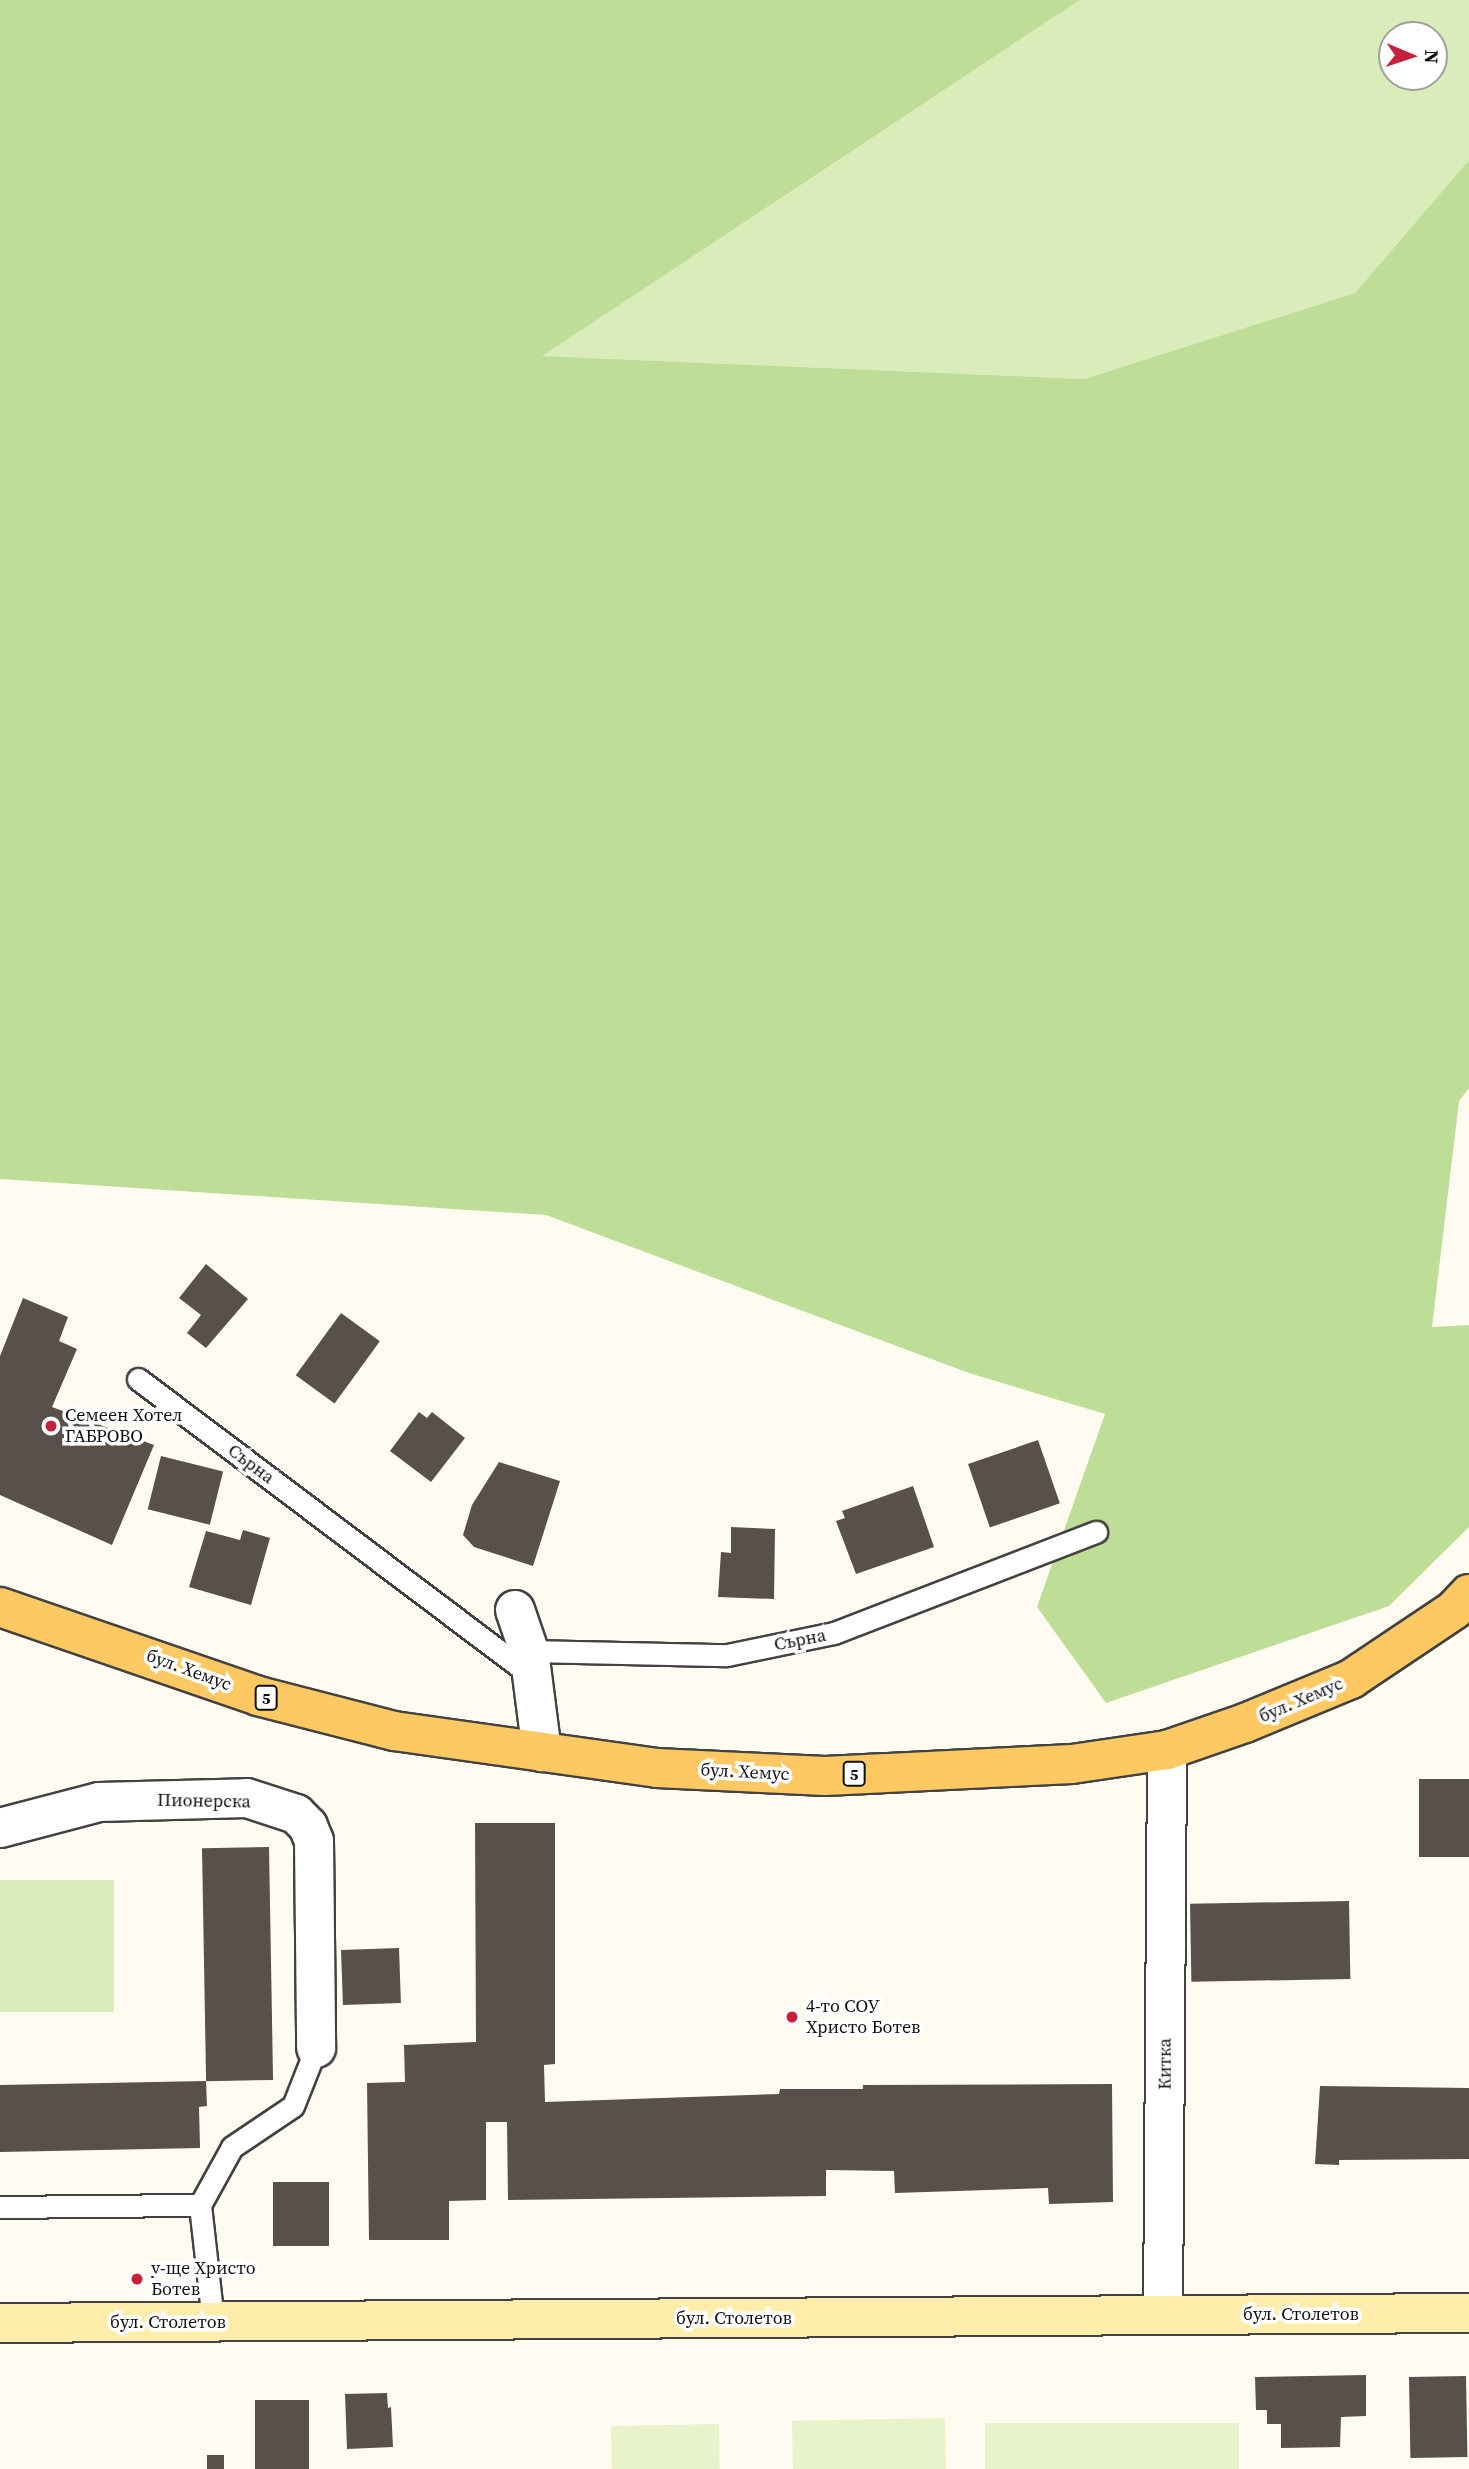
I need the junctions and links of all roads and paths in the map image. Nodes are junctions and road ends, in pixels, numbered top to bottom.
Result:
1 (138, 1379) dead end
2 (1096, 1532) dead end
3 (1469, 1594) edge
4 (0, 1606) edge
5 (515, 1610) dead end
6 (531, 1663) junction
7 (1167, 1750) junction
8 (542, 1752) junction
9 (0, 1828) edge
10 (316, 2048) joint
11 (200, 2205) junction
12 (0, 2207) edge
13 (1469, 2313) edge
14 (1163, 2315) junction
15 (213, 2322) junction
16 (0, 2323) edge

1 - 6 lane, Сърна
2 - 6 lane, Сърна
3 - 7 main road, бул. Хемус / 5
4 - 8 main road, бул. Хемус / 5
5 - 6 street
6 - 8 street
7 - 8 main road, бул. Хемус / 5
7 - 14 street, Китка
9 - 10 street, Пионерска
10 - 11 lane
11 - 12 lane
11 - 15 lane
13 - 14 main road, бул. Столетов
14 - 15 main road, бул. Столетов
15 - 16 main road, бул. Столетов

